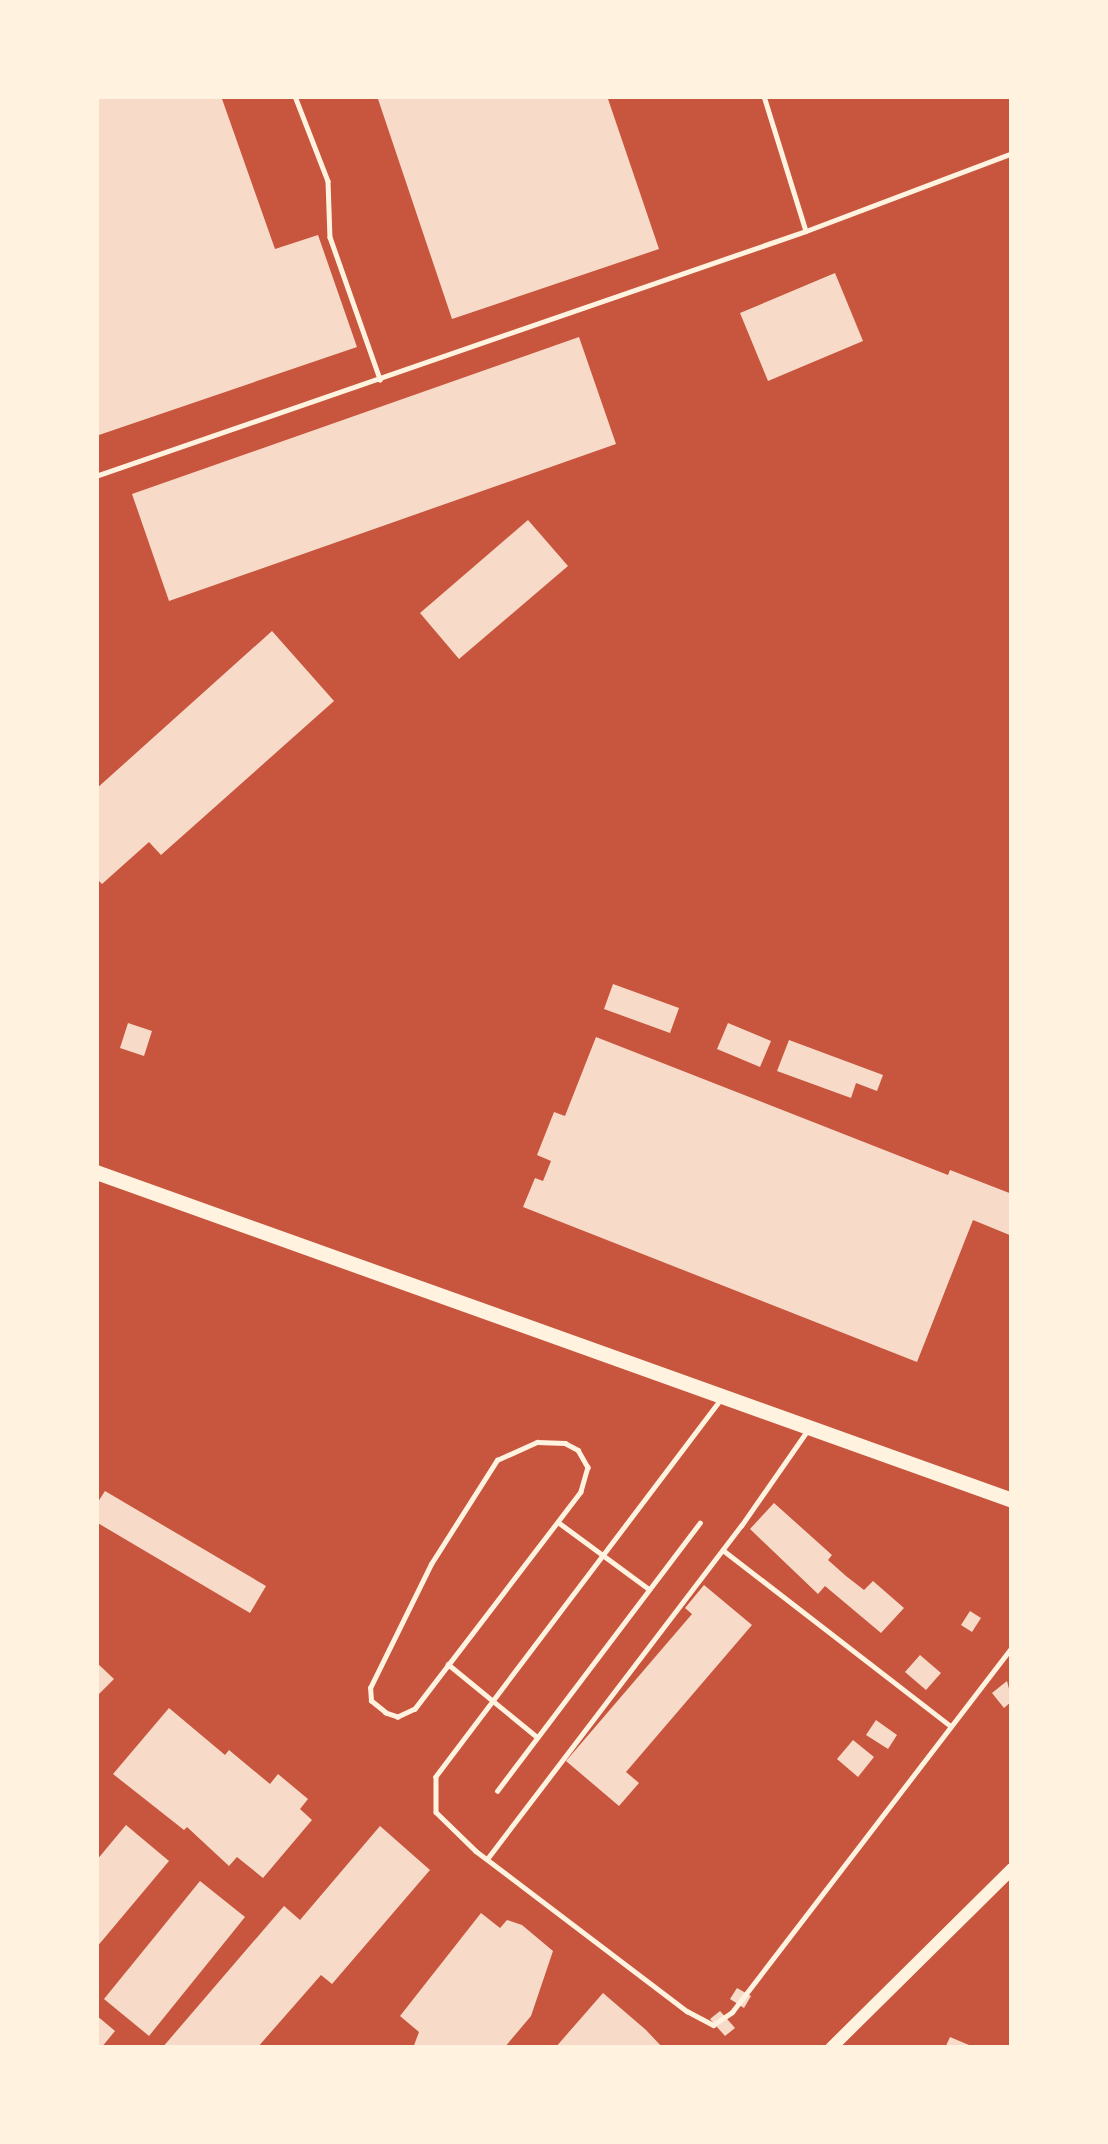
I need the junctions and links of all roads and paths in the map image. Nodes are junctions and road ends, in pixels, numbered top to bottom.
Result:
1 (295, 96) edge
2 (764, 96) edge
3 (1012, 153) edge
4 (806, 232) junction
5 (380, 379) junction
6 (96, 476) edge
7 (96, 1172) edge
8 (723, 1396) junction
9 (810, 1427) junction
10 (1012, 1500) edge
11 (558, 1522) junction
12 (700, 1523) dead end
13 (723, 1550) junction
14 (603, 1556) junction
15 (649, 1589) junction
16 (1012, 1647) edge
17 (448, 1664) junction
18 (493, 1699) junction
19 (951, 1726) junction
20 (538, 1737) junction
21 (497, 1791) dead end
22 (487, 1859) junction
23 (1012, 1869) edge
24 (831, 2048) edge

1 - 5 lane
2 - 4 lane
3 - 4 lane
4 - 5 lane
5 - 6 lane
7 - 8 main road
8 - 9 main road
8 - 14 lane
9 - 10 main road
9 - 13 lane
11 - 14 lane
11 - 17 lane
11 - 17 lane
12 - 15 lane
13 - 19 lane
13 - 22 lane
14 - 15 lane
14 - 18 lane
15 - 20 lane
16 - 19 lane
17 - 18 lane
18 - 20 lane
18 - 22 lane
19 - 22 lane
20 - 21 lane
23 - 24 street

